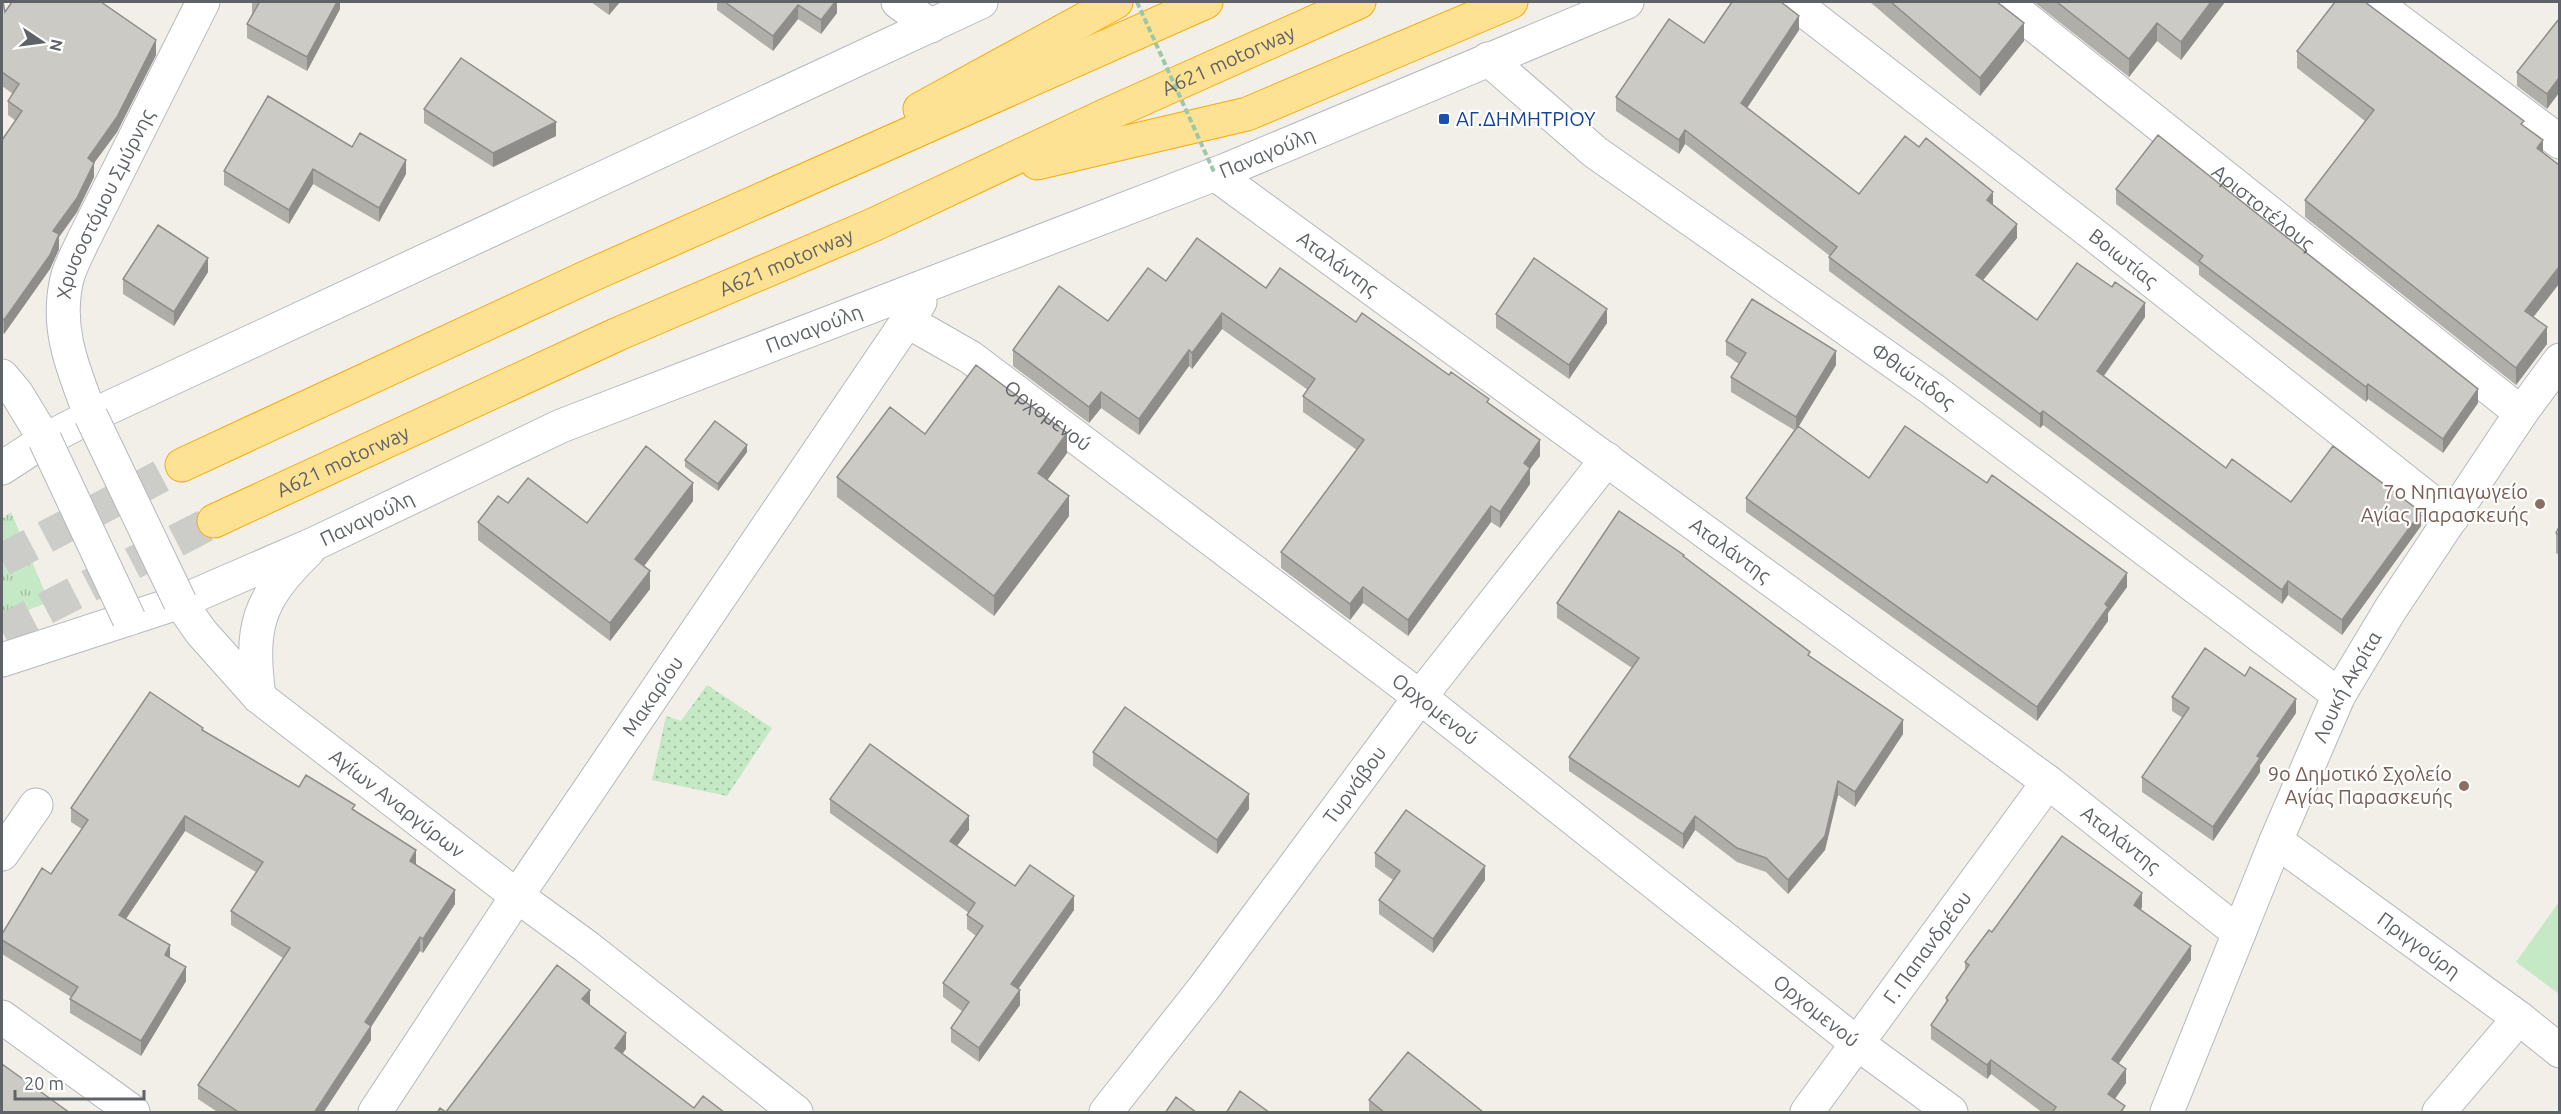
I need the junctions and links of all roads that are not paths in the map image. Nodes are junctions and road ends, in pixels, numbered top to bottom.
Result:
1 (898, 2) edge
2 (981, 2) edge
3 (1116, 2) edge
4 (1206, 2) edge
5 (1359, 2) edge
6 (1510, 2) edge
7 (1627, 2) edge
8 (1793, 2) edge
9 (2005, 2) edge
10 (2374, 2) edge
11 (196, 4) edge
12 (931, 26) junction
13 (1488, 59) junction
14 (2559, 142) edge
15 (838, 167) junction
16 (1215, 174) junction
17 (980, 176) junction
18 (933, 281) junction
19 (907, 321) junction
20 (2559, 360) edge
21 (2, 376) edge
22 (2521, 413) junction
23 (90, 416) junction
24 (45, 440) junction
25 (1606, 459) junction
26 (182, 465) tunnel mouth
27 (2, 468) edge
28 (2452, 518) junction
29 (214, 521) tunnel mouth
30 (316, 543) junction
31 (180, 602) junction
32 (129, 619) junction
33 (2, 660) edge
34 (2339, 695) junction
35 (259, 697) junction
36 (1420, 697) junction
37 (2048, 782) junction
38 (36, 805) dead end
39 (2276, 842) junction
40 (2, 854) edge
41 (517, 896) junction
42 (2239, 933) junction
43 (2, 1017) edge
44 (2519, 1018) junction
45 (1858, 1044) junction
46 (2559, 1051) edge
47 (133, 1113) edge
48 (375, 1113) edge
49 (796, 1113) edge
50 (1106, 1113) edge
51 (1807, 1113) edge
52 (1951, 1113) edge
53 (2167, 1113) edge
54 (2439, 1113) edge

1 - 12 street
2 - 12 street
3 - 15 highway
4 - 15 highway
5 - 17 highway, A621 motorway
6 - 17 highway
7 - 13 street, Παναγούλη
8 - 28 street, Βοιωτίας
9 - 22 street, Αριστοτέλους
10 - 14 street
11 - 23 street, Χρυσοστόμου Σμύρνης
12 - 23 street
13 - 16 street, Παναγούλη
13 - 34 street, Φθιώτιδος
15 - 26 highway
16 - 18 street, Παναγούλη
16 - 25 street, Αταλάντης
17 - 29 highway, A621 motorway
18 - 19 street, Μακαρίου
18 - 30 street, Παναγούλη
19 - 36 street, Ορχομενού
19 - 41 street, Μακαρίου
20 - 22 street, Λουκή Ακρίτα
21 - 24 street
22 - 28 street, Λουκή Ακρίτα
23 - 24 street
23 - 31 street, Αγίων Αναργύρων, bridge
24 - 27 street
24 - 32 street, bridge
25 - 36 street, Τυρνάβου
25 - 37 street, Αταλάντης
28 - 34 street, Λουκή Ακρίτα
30 - 31 street, Παναγούλη
30 - 35 street
31 - 32 street, Παναγούλη
31 - 35 street, Αγίων Αναργύρων
32 - 33 street, Παναγούλη
34 - 39 street, Λουκή Ακρίτα
35 - 41 street, Αγίων Αναργύρων
36 - 45 street, Ορχομενού
36 - 50 street, Τυρνάβου
37 - 42 street, Αταλάντης
37 - 45 street, Γ. Παπανδρέου
38 - 40 street
39 - 42 street, Λουκή Ακρίτα
39 - 44 street, Πριγγούρη
41 - 48 street, Μακαρίου
41 - 49 street, Αγίων Αναργύρων
42 - 53 street, Λουκή Ακρίτα
43 - 47 street
44 - 46 street, Πριγγούρη
44 - 54 street
45 - 51 street, Γ. Παπανδρέου
45 - 52 street, Ορχομενού

